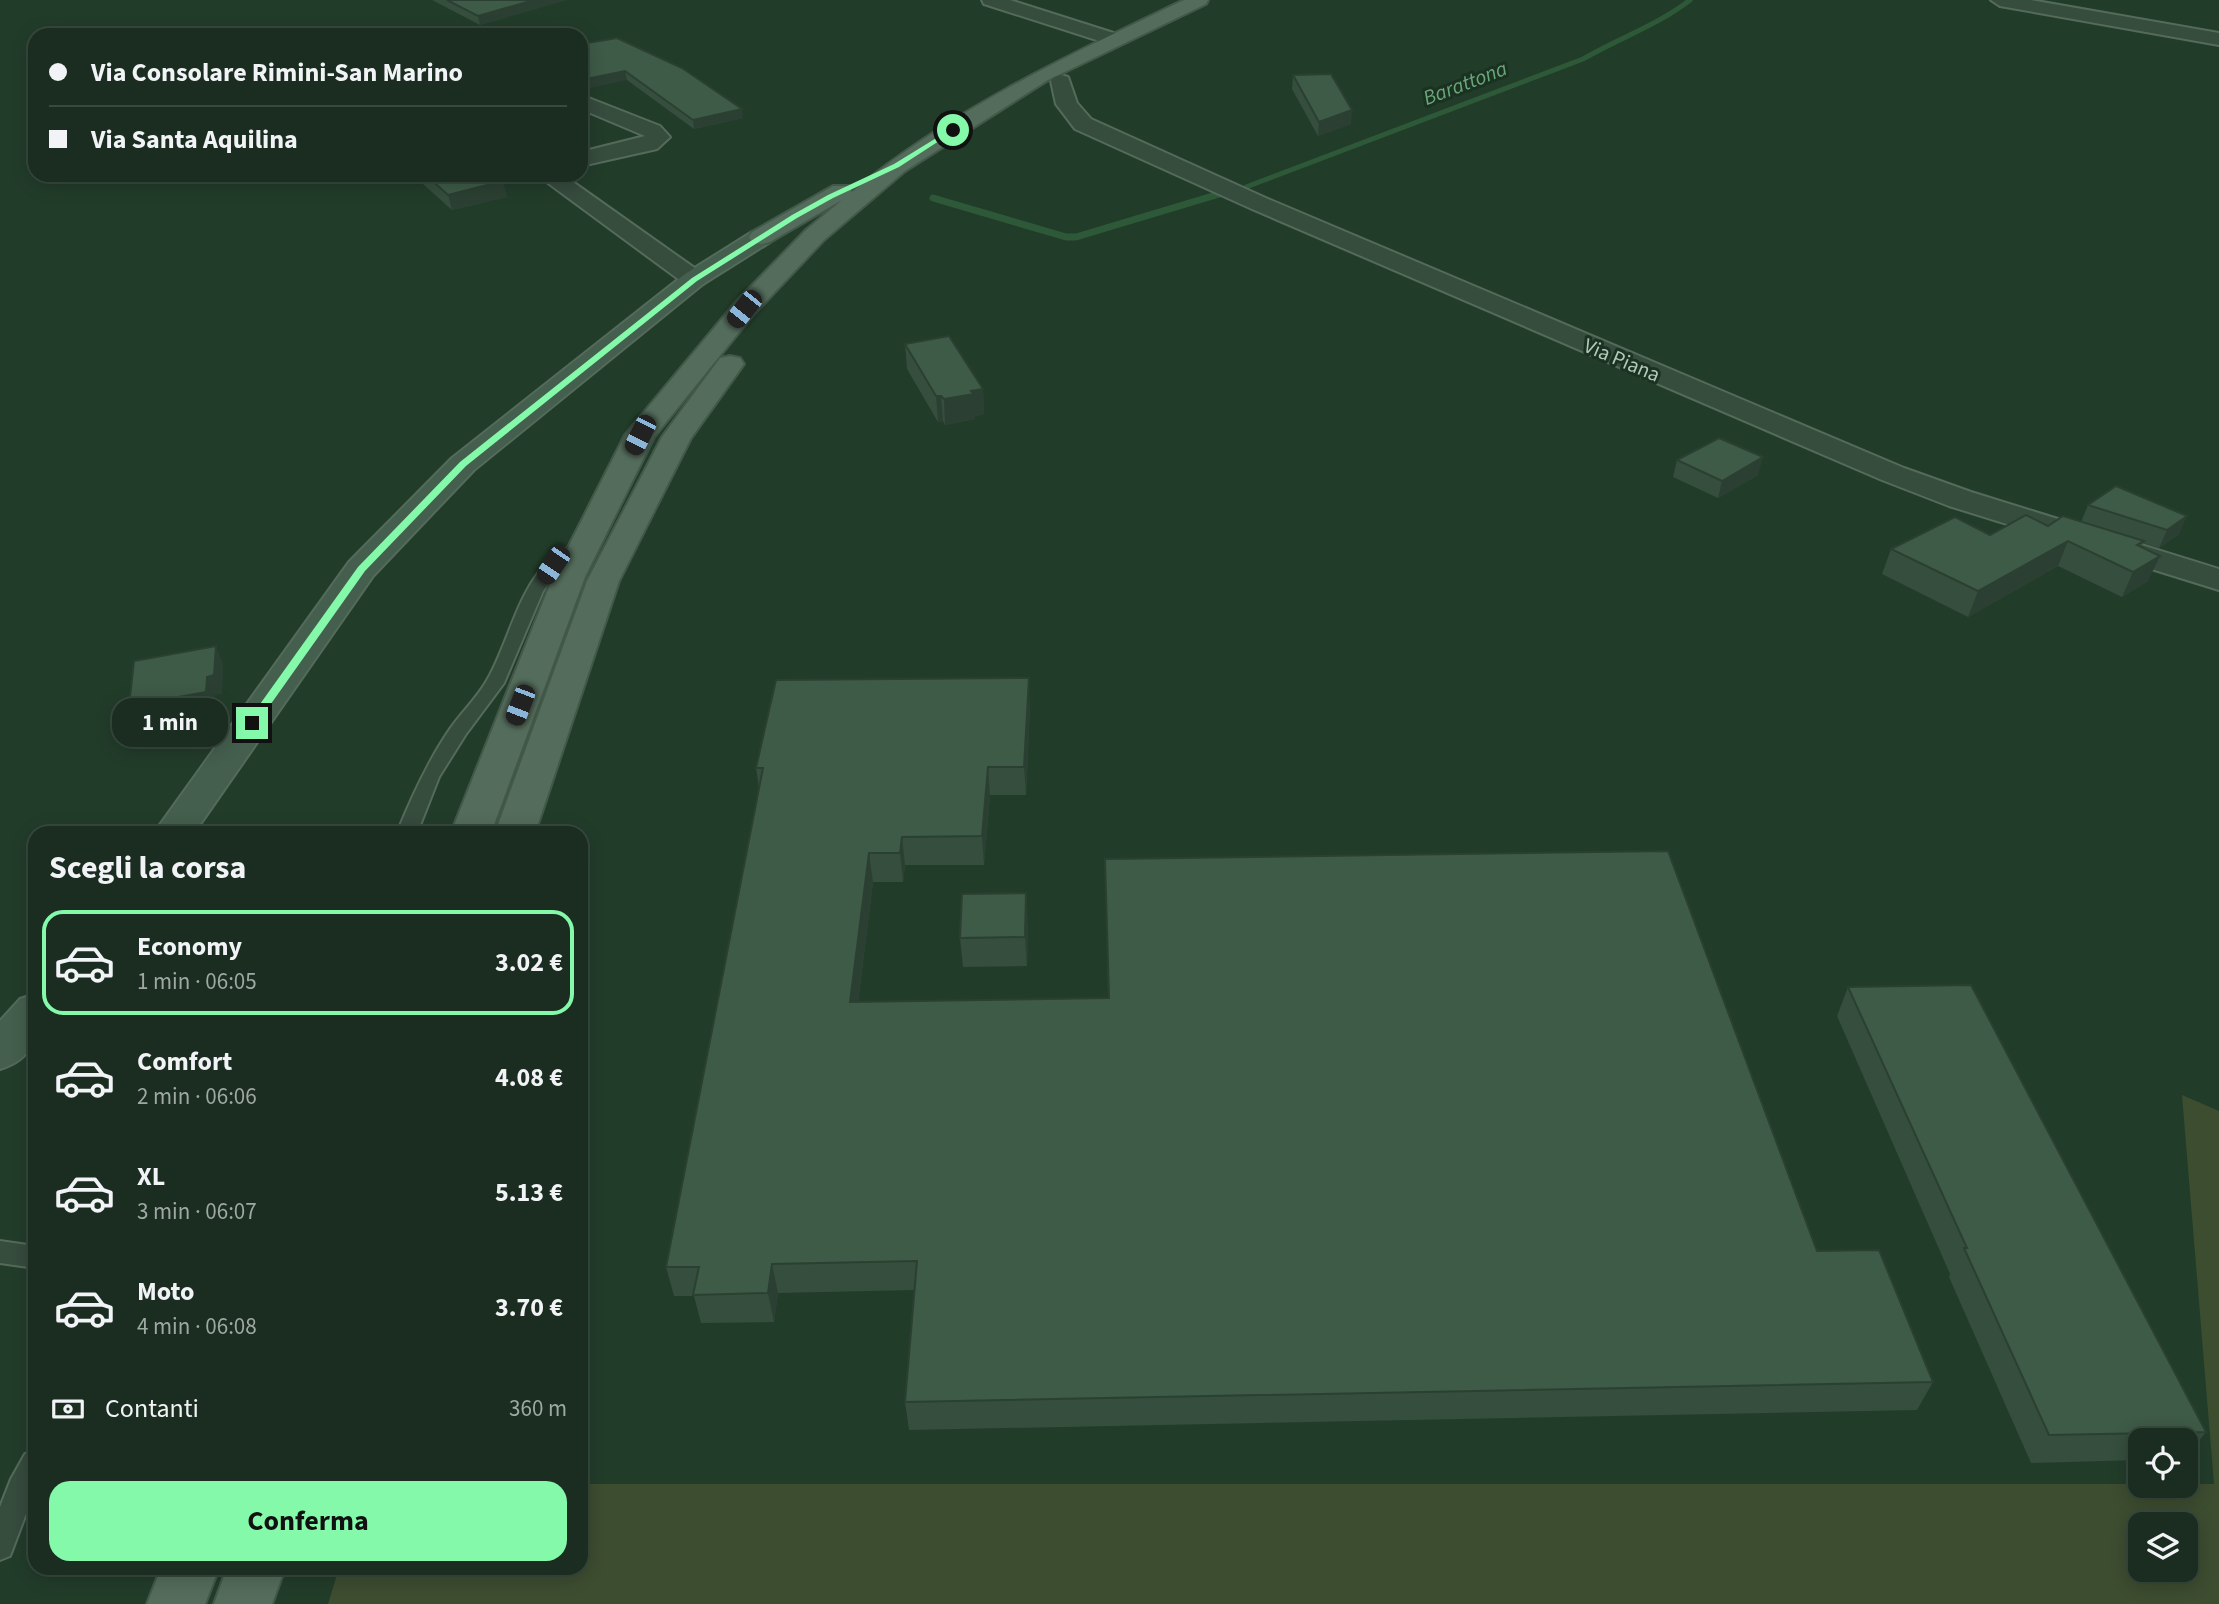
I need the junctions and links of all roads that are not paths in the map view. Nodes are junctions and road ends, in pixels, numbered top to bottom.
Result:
1 (991, 0) edge
2 (1199, 0) edge
3 (1227, 0) edge
4 (2000, 0) edge
5 (2219, 39) edge
6 (1116, 40) junction
7 (1061, 81) junction
8 (588, 104) edge
9 (588, 157) edge
10 (897, 166) junction
11 (558, 182) edge
12 (783, 241) junction
13 (694, 279) junction
14 (584, 547) junction
15 (2219, 580) edge
16 (179, 826) edge
17 (410, 826) edge
18 (474, 826) edge
19 (517, 826) edge
20 (28, 1018) edge
21 (0, 1052) edge
22 (0, 1252) edge
23 (28, 1256) edge
24 (28, 1476) edge
25 (0, 1546) edge
26 (187, 1575) edge
27 (253, 1575) edge
28 (176, 1604) edge
29 (243, 1604) edge

1 - 6 street
2 - 6 main road
3 - 7 main road
4 - 5 street
6 - 10 main road
7 - 15 street, Via Piana
7 - 19 main road
8 - 9 street
10 - 12 main road
10 - 12 main road
11 - 13 street
12 - 13 street
12 - 14 main road
13 - 16 street
14 - 17 lane
14 - 18 main road
20 - 21 street
22 - 23 lane
24 - 25 lane
26 - 28 main road
27 - 29 main road

